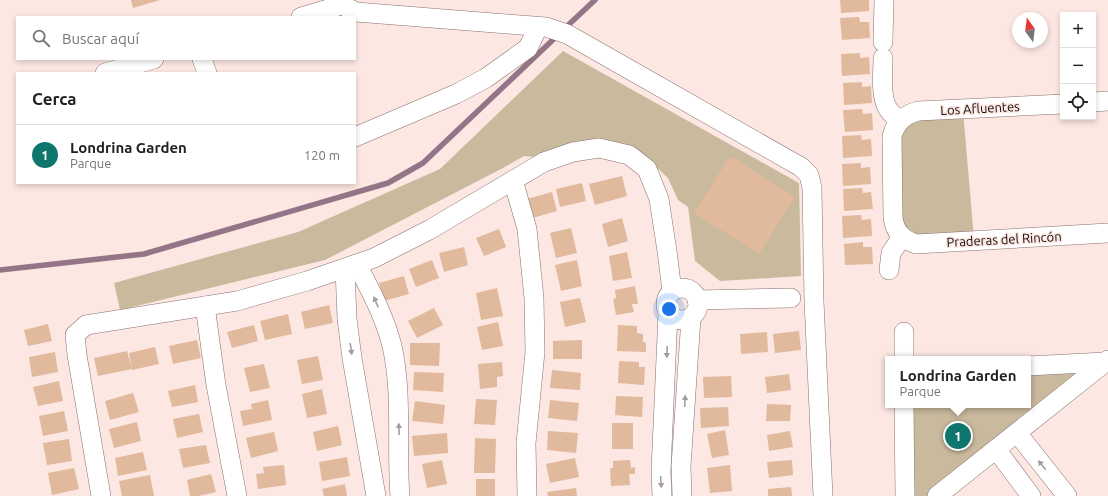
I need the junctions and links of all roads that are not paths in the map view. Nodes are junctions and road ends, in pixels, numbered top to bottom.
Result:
1 (884, 0) edge
2 (340, 3) edge
3 (304, 16) edge
4 (553, 30) junction
5 (151, 60) edge
6 (202, 60) edge
7 (109, 72) edge
8 (207, 72) edge
9 (1108, 101) edge
10 (1096, 102) edge
11 (1060, 104) edge
12 (899, 121) junction
13 (356, 137) edge
14 (513, 180) junction
15 (1108, 233) edge
16 (902, 237) junction
17 (351, 266) junction
18 (889, 270) dead end
19 (672, 291) junction
20 (791, 298) dead end
21 (697, 300) junction
22 (205, 306) junction
23 (668, 313) junction
24 (691, 318) junction
25 (904, 332) dead end
26 (904, 356) edge
27 (1106, 361) edge
28 (1031, 366) edge
29 (904, 408) edge
30 (663, 424) junction
31 (683, 426) junction
32 (1016, 433) junction
33 (996, 449) junction
34 (399, 458) junction
35 (371, 461) junction
36 (101, 496) edge
37 (237, 496) edge
38 (376, 496) edge
39 (400, 496) edge
40 (528, 496) edge
41 (662, 496) edge
42 (682, 496) edge
43 (823, 496) edge
44 (906, 496) edge
45 (937, 496) edge
46 (1031, 496) edge
47 (1067, 496) edge

1 - 12 street
2 - 3 street
2 - 4 street
4 - 13 street
4 - 43 street
5 - 7 street
6 - 8 street
9 - 10 street
11 - 12 street, Los Afluentes
12 - 16 street
14 - 17 street
14 - 19 street
14 - 40 street
15 - 16 street, Praderas del Rincón
16 - 18 street
17 - 22 street
34 -> 17 street
17 -> 35 street
19 - 21 street
19 - 23 street
20 - 21 street
21 - 24 street
22 - 36 street
22 - 37 street
23 - 24 street
23 -> 30 street
31 -> 24 street
25 - 26 street
27 - 28 street
27 - 32 street
29 - 44 street
30 - 31 street
30 -> 41 street
31 - 42 street
32 - 33 street
47 -> 32 street
33 - 45 street
33 - 46 street
34 - 35 street
34 - 39 street
35 - 38 street

